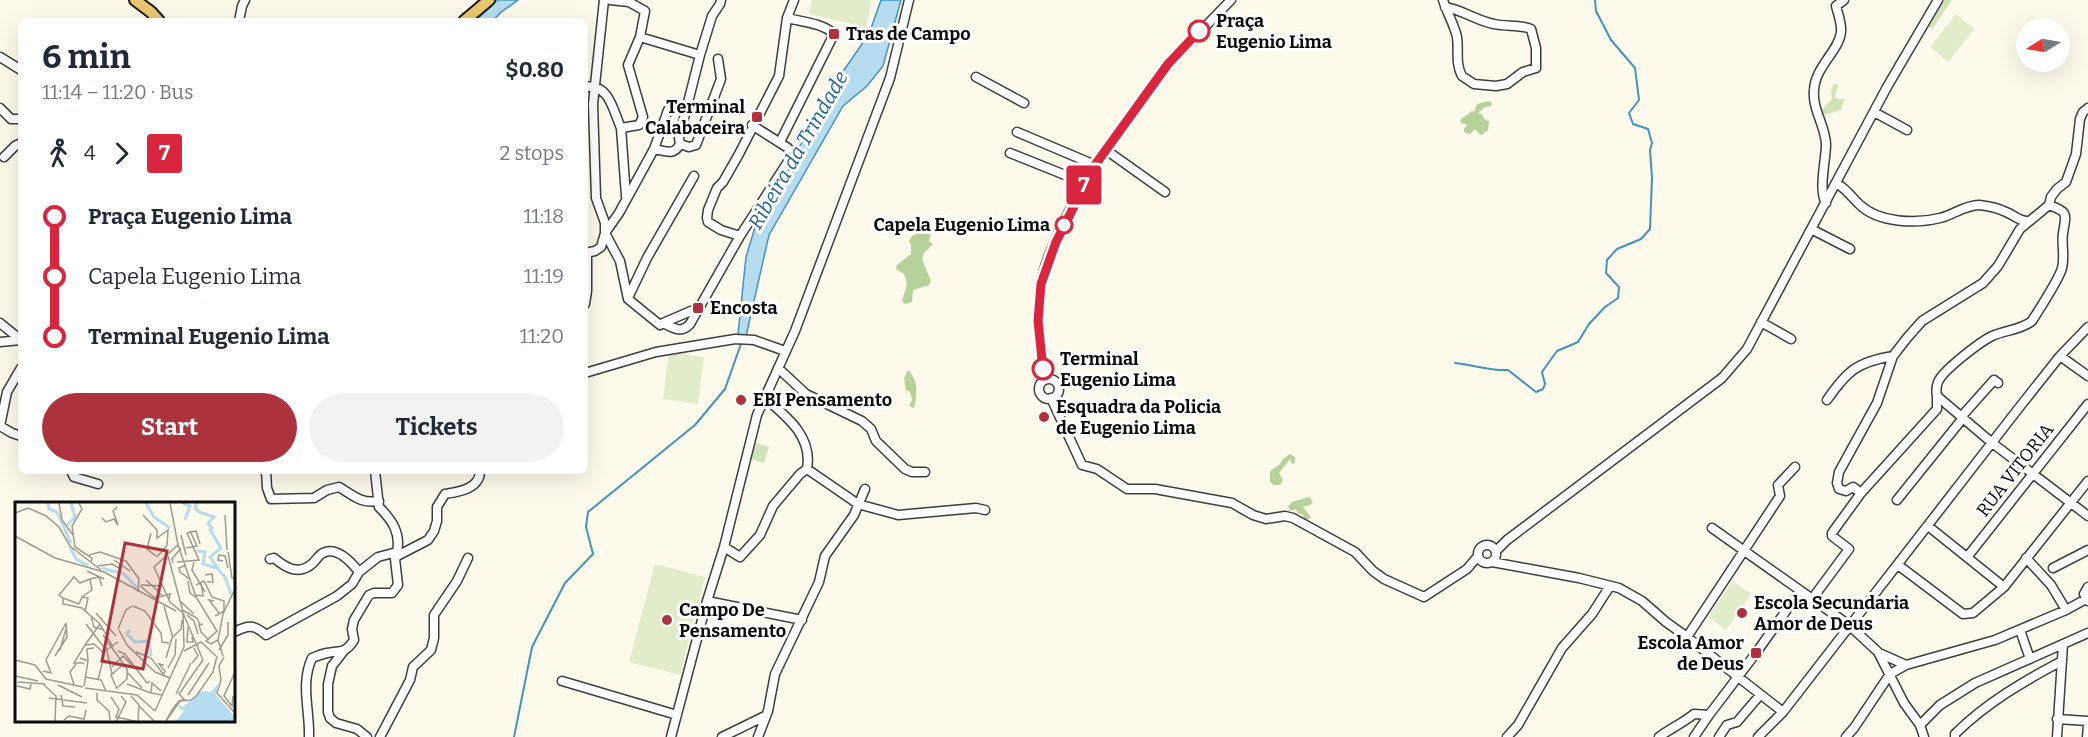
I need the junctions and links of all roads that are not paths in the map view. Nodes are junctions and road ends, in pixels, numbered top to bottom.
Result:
1 (135, 0) edge
2 (245, 0) edge
3 (489, 0) edge
4 (604, 0) edge
5 (610, 0) edge
6 (721, 0) edge
7 (794, 0) edge
8 (909, 0) edge
9 (1231, 0) edge
10 (1844, 0) edge
11 (1938, 0) edge
12 (1444, 4) edge
13 (156, 18) edge
14 (240, 18) edge
15 (468, 18) edge
16 (787, 18) junction
17 (640, 37) junction
18 (700, 55) junction
19 (0, 57) edge
20 (718, 59) dead end
21 (18, 68) edge
22 (976, 77) dead end
23 (589, 86) edge
24 (1024, 103) dead end
25 (0, 108) edge
26 (2088, 108) edge
27 (668, 110) dead end
28 (1874, 112) junction
29 (18, 119) edge
30 (752, 125) junction
31 (621, 128) junction
32 (1907, 130) dead end
33 (1017, 132) dead end
34 (780, 142) junction
35 (18, 144) edge
36 (680, 144) junction
37 (654, 149) junction
38 (1106, 150) junction
39 (1010, 153) dead end
40 (4, 157) dead end
41 (1095, 165) junction
42 (694, 176) dead end
43 (1084, 183) junction
44 (1836, 183) junction
45 (1165, 192) dead end
46 (626, 196) junction
47 (1826, 203) junction
48 (2049, 206) junction
49 (2027, 221) junction
50 (1811, 229) junction
51 (605, 233) junction
52 (740, 236) junction
53 (1850, 249) dead end
54 (588, 253) edge
55 (628, 299) junction
56 (698, 308) junction
57 (1761, 322) junction
58 (0, 323) edge
59 (663, 323) junction
60 (2088, 327) edge
61 (18, 338) edge
62 (1791, 339) dead end
63 (18, 340) edge
64 (0, 342) edge
65 (784, 351) junction
66 (1893, 356) junction
67 (2060, 356) junction
68 (778, 368) junction
69 (588, 372) edge
70 (18, 373) edge
71 (2088, 376) edge
72 (1044, 380) junction
73 (1998, 383) dead end
74 (1937, 396) junction
75 (764, 397) junction
76 (1051, 398) junction
77 (1827, 400) dead end
78 (2088, 404) edge
79 (1962, 417) junction
80 (0, 426) edge
81 (18, 435) edge
82 (1991, 442) junction
83 (1795, 467) dead end
84 (807, 469) junction
85 (925, 472) dead end
86 (2034, 473) junction
87 (72, 474) edge
88 (266, 474) edge
89 (375, 474) edge
90 (480, 474) edge
91 (2088, 482) edge
92 (98, 484) dead end
93 (865, 489) dead end
94 (1861, 493) junction
95 (1897, 500) dead end
96 (378, 501) junction
97 (2070, 503) junction
98 (858, 504) junction
99 (985, 510) dead end
100 (2088, 516) edge
101 (1928, 526) junction
102 (1712, 528) dead end
103 (1507, 540) junction
104 (1486, 545) junction
105 (724, 547) junction
106 (2088, 550) edge
107 (1744, 551) junction
108 (1496, 552) junction
109 (397, 553) junction
110 (1478, 556) junction
111 (1968, 556) junction
112 (468, 558) dead end
113 (2026, 558) junction
114 (270, 559) dead end
115 (1489, 562) junction
116 (1898, 565) junction
117 (1517, 566) junction
118 (2053, 568) dead end
119 (1467, 569) junction
120 (359, 572) junction
121 (1610, 586) junction
122 (2004, 586) junction
123 (2088, 587) edge
124 (1800, 591) junction
125 (1812, 599) junction
126 (2088, 599) edge
127 (707, 601) junction
128 (2066, 610) junction
129 (802, 620) junction
130 (1849, 625) junction
131 (2020, 630) junction
132 (236, 631) edge
133 (2088, 633) edge
134 (1688, 637) junction
135 (2063, 644) junction
136 (343, 652) junction
137 (1878, 652) junction
138 (2030, 659) junction
139 (2062, 661) junction
140 (1906, 665) junction
141 (1890, 674) junction
142 (1738, 676) junction
143 (562, 681) dead end
144 (1760, 695) junction
145 (1783, 712) junction
146 (677, 715) junction
147 (1709, 715) junction
148 (765, 716) junction
149 (2057, 719) junction
150 (1684, 723) junction
151 (2088, 723) edge
152 (1920, 725) junction
153 (1695, 734) edge
154 (309, 737) edge
155 (367, 737) edge
156 (380, 737) edge
157 (671, 737) edge
158 (722, 737) edge
159 (758, 737) edge
160 (1507, 737) edge
161 (1659, 737) edge
162 (1719, 737) edge
163 (1758, 737) edge
164 (1846, 737) edge
165 (1924, 737) edge
166 (1954, 737) edge
167 (2057, 737) edge
168 (2087, 737) edge

1 - 13 main road
2 - 14 street
3 - 15 main road
4 - 23 street
5 - 17 street
6 - 18 street
7 - 16 street
8 - 65 street
9 - 38 street
10 - 47 street
11 - 28 street
12 - 12 street
16 - 30 street
16 - 34 street
17 - 18 street
17 - 31 street
18 - 36 street
19 - 21 street
20 - 36 street
22 - 24 street
23 - 31 street
23 - 51 street
25 - 29 street
26 - 48 street
27 - 37 street
28 - 32 street
28 - 44 street
30 - 34 street
30 - 52 street
31 - 46 street
33 - 41 street
34 - 52 street
35 - 40 street
36 - 37 street
37 - 46 street
38 - 41 street
38 - 45 street
39 - 43 street
41 - 43 street
42 - 55 street
43 - 72 street
44 - 47 street
44 - 49 street
46 - 51 street
47 - 50 street
48 - 49 street
48 - 74 street
49 - 66 street
50 - 53 street
50 - 57 street
51 - 54 street
51 - 55 street
52 - 56 street
55 - 59 street
56 - 59 street
56 - 59 street
57 - 62 street
57 - 103 street
58 - 61 street
60 - 67 street
63 - 64 street
65 - 68 street
65 - 69 street
66 - 77 street
66 - 94 street
67 - 71 street
67 - 82 street
68 - 75 street
68 - 85 street
70 - 80 street
72 - 76 street
72 - 76 street
73 - 79 street
74 - 79 street
74 - 94 street
75 - 84 street
75 - 105 street
76 - 119 street
78 - 86 street, RUA VITORIA
79 - 82 street
79 - 95 street
80 - 81 street
82 - 86 street
82 - 101 street
83 - 107 street
84 - 98 street
84 - 105 street
86 - 97 street
86 - 111 street, RUA VITORIA
87 - 92 street
88 - 96 street
89 - 96 street
90 - 109 street
91 - 97 street
93 - 98 street
94 - 125 street
96 - 109 street
97 - 100 street
97 - 113 street
98 - 99 street
98 - 129 street
101 - 111 street
101 - 116 street
102 - 107 street
103 - 104 street
103 - 108 street
104 - 108 street
104 - 110 street
105 - 127 street
106 - 118 street
107 - 124 street
107 - 134 street
108 - 115 street
108 - 117 street
109 - 120 street
109 - 136 street
110 - 115 street
110 - 119 street
111 - 122 street
112 - 156 street
113 - 122 street
113 - 128 street
114 - 120 street
115 - 117 street
115 - 119 street
116 - 122 street
116 - 130 street
117 - 121 street
120 - 132 street
121 - 134 street
121 - 160 street
123 - 126 street
124 - 125 street
124 - 142 street
125 - 130 street
126 - 128 street
127 - 129 street
127 - 146 street
128 - 131 street
129 - 148 street
130 - 137 street
130 - 145 street
131 - 138 street
131 - 140 street
133 - 135 street
134 - 142 street
135 - 138 street
135 - 139 street
136 - 154 street
136 - 155 street
137 - 140 street
137 - 141 street
138 - 152 street
139 - 149 street
139 - 166 street
140 - 141 street
141 - 152 street
141 - 164 street
142 - 144 street
142 - 147 street
143 - 146 street
144 - 145 street
144 - 162 street
145 - 163 street
146 - 157 street
147 - 150 street
147 - 153 street
148 - 158 street
148 - 159 street
149 - 151 street
149 - 167 street
150 - 153 street
150 - 161 street
151 - 168 street
152 - 165 street

